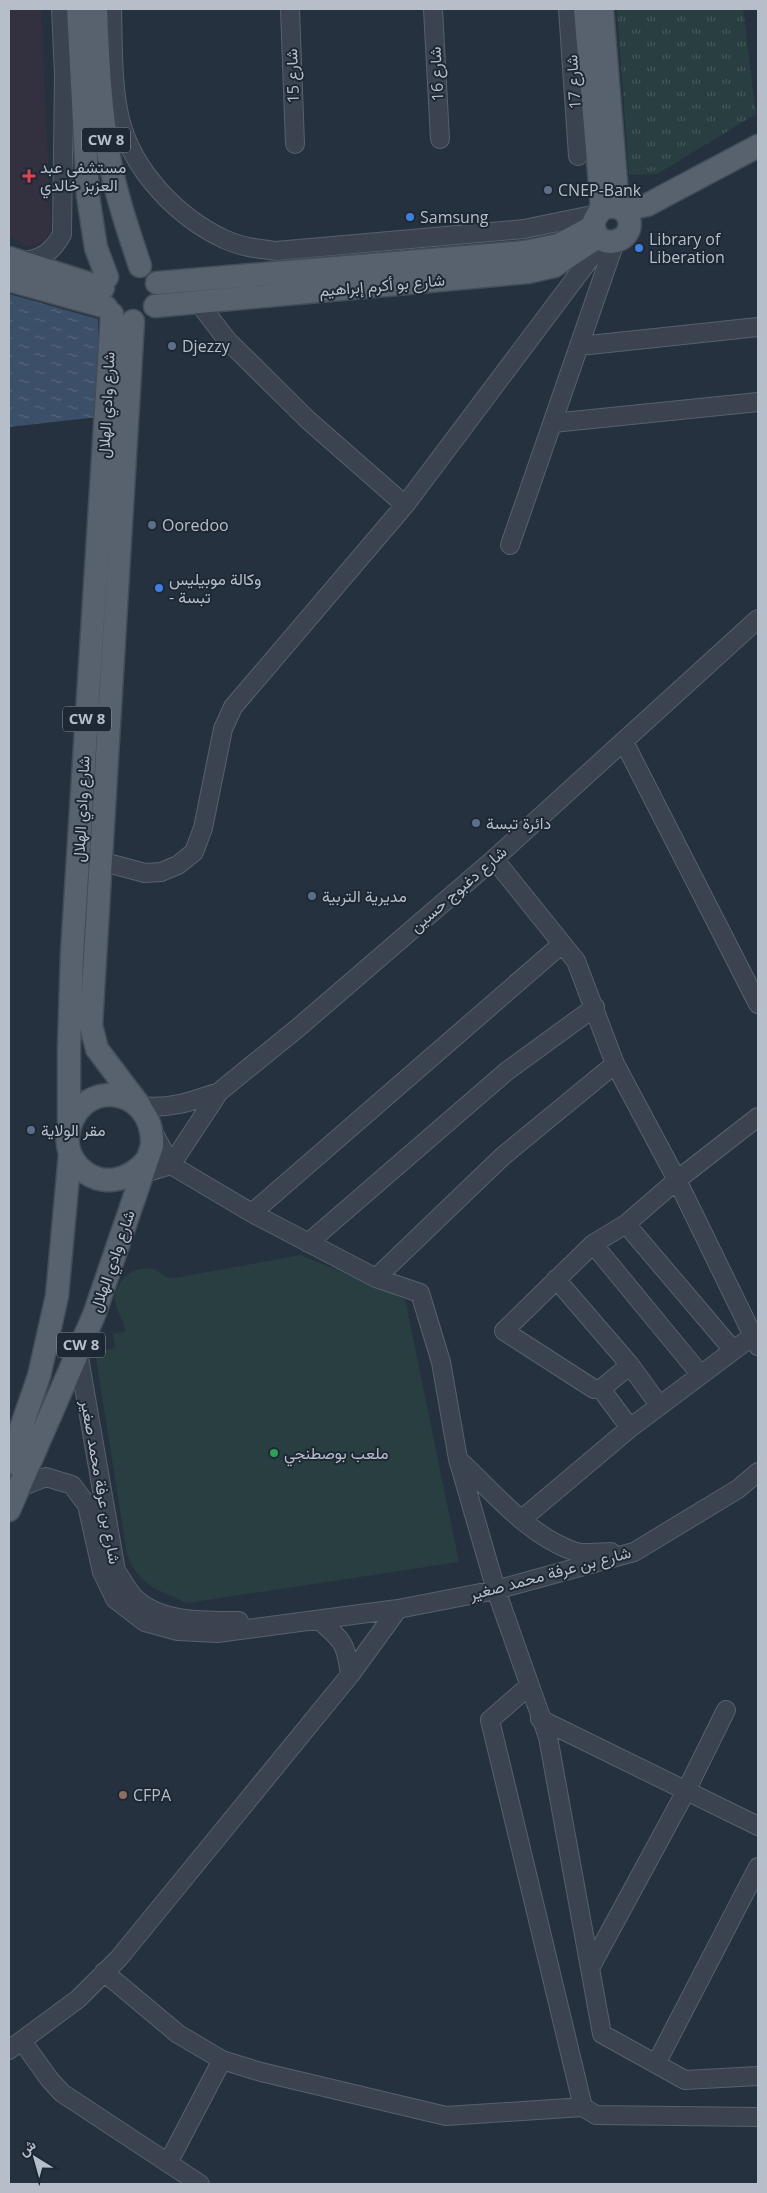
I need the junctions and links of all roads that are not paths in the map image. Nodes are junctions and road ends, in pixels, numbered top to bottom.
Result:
1 (61, 9) edge
2 (78, 9) edge
3 (96, 9) edge
4 (112, 9) edge
5 (290, 9) edge
6 (433, 9) edge
7 (568, 9) edge
8 (585, 9) edge
9 (602, 9) edge
10 (114, 50) junction
11 (100, 88) junction
12 (119, 118) junction
13 (440, 139) dead end
14 (295, 144) dead end
15 (758, 146) edge
16 (578, 156) dead end
17 (758, 158) edge
18 (609, 224) junction
19 (140, 266) junction
20 (12, 267) edge
21 (157, 283) junction
22 (107, 296) junction
23 (198, 302) junction
24 (155, 306) junction
25 (133, 321) junction
26 (758, 327) edge
27 (580, 346) junction
28 (758, 402) edge
29 (553, 423) junction
30 (405, 505) junction
31 (510, 545) dead end
32 (758, 619) edge
33 (624, 742) junction
34 (79, 855) junction
35 (494, 859) junction
36 (100, 862) junction
37 (562, 944) junction
38 (758, 1004) edge
39 (595, 1007) junction
40 (615, 1064) junction
41 (219, 1092) junction
42 (140, 1106) junction
43 (758, 1117) edge
44 (69, 1124) junction
45 (153, 1132) junction
46 (70, 1154) junction
47 (171, 1165) junction
48 (139, 1171) junction
49 (677, 1180) junction
50 (252, 1213) junction
51 (626, 1224) junction
52 (308, 1243) junction
53 (593, 1244) junction
54 (376, 1278) junction
55 (556, 1279) junction
56 (756, 1338) edge
57 (733, 1350) junction
58 (78, 1352) junction
59 (630, 1365) junction
60 (700, 1374) junction
61 (601, 1389) junction
62 (659, 1405) junction
63 (630, 1428) junction
64 (458, 1459) junction
65 (9, 1463) edge
66 (758, 1472) edge
67 (18, 1488) junction
68 (9, 1510) edge
69 (522, 1519) junction
70 (634, 1552) junction
71 (496, 1590) junction
72 (398, 1609) junction
73 (320, 1620) junction
74 (350, 1675) junction
75 (529, 1686) junction
76 (726, 1710) dead end
77 (540, 1719) junction
78 (686, 1791) junction
79 (758, 1826) edge
80 (758, 1868) edge
81 (590, 1968) junction
82 (104, 1972) junction
83 (15, 2045) edge
84 (222, 2060) junction
85 (656, 2064) junction
86 (758, 2076) edge
87 (583, 2107) junction
88 (758, 2117) edge
89 (168, 2163) junction
90 (200, 2184) edge

1 - 20 street
2 - 22 main road, شارع وادي الهلال / CW 8
3 - 11 main road, CW 8
4 - 10 street
5 - 14 street, شارع 15
6 - 13 street, شارع 16
7 - 16 street, شارع 17
8 - 18 main road
9 - 18 main road
10 - 11 street
10 - 12 street
11 - 12 street
11 - 19 main road, CW 8
12 - 18 street
15 - 18 main road
17 - 18 main road
18 - 21 main road, شارع بو أكرم إبراهيم
18 - 23 main road, شارع بو أكرم إبراهيم
18 - 27 street
18 - 30 street
19 - 21 main road
19 - 22 main road
20 - 22 main road
21 - 24 main road
22 - 25 main road
22 - 34 main road, شارع وادي الهلال / CW 8
23 - 24 main road, شارع بو أكرم إبراهيم
23 - 30 street
24 - 25 main road
25 - 36 main road, شارع وادي الهلال / CW 8
26 - 27 street
27 - 29 street
28 - 29 street
29 - 31 street
30 - 36 street
32 - 33 street, شارع دغبوج حسين
33 - 35 street, شارع دغبوج حسين
33 - 38 street
34 - 36 street
34 - 44 main road, شارع وادي الهلال / CW 8
35 - 37 street
35 - 41 street, شارع دغبوج حسين
36 - 42 main road, شارع وادي الهلال / CW 8
37 - 39 street
37 - 50 street
39 - 40 street
39 - 52 street
40 - 49 street
40 - 54 street
41 - 42 street
41 - 47 street
42 - 44 main road
42 - 45 main road
43 - 49 street
44 - 46 main road
45 - 47 street
45 - 48 main road
46 - 48 main road
46 - 65 main road, CW 8
47 - 48 street
47 - 50 street
48 - 58 main road, شارع وادي الهلال / CW 8
49 - 51 street
49 - 56 street
50 - 52 street
51 - 53 street
51 - 57 street
52 - 54 street
53 - 55 street
53 - 60 street
54 - 64 street
55 - 59 street
55 - 61 street
56 - 57 street
57 - 60 street
58 - 67 main road, شارع وادي الهلال / CW 8
58 - 73 street, شارع بن عرفة محمد صغير
59 - 61 street
59 - 62 street
60 - 62 street
61 - 63 street
62 - 63 street
63 - 69 street
64 - 69 street
64 - 71 street
66 - 70 street, شارع بن عرفة محمد صغير
67 - 68 main road, شارع وادي الهلال / CW 8
67 - 73 street, شارع بن عرفة محمد صغير
69 - 70 street
70 - 71 street, شارع بن عرفة محمد صغير
71 - 72 street, شارع بن عرفة محمد صغير
71 - 75 street
72 - 73 street, شارع بن عرفة محمد صغير
72 - 74 street
73 - 74 street
74 - 82 street
75 - 77 street
75 - 87 street
76 - 78 street
77 - 78 street
77 - 81 street
78 - 79 street
78 - 81 street
80 - 85 street
81 - 85 street
82 - 83 street
82 - 84 street
83 - 89 street
84 - 87 street
84 - 89 street
85 - 86 street
87 - 88 street
89 - 90 street

